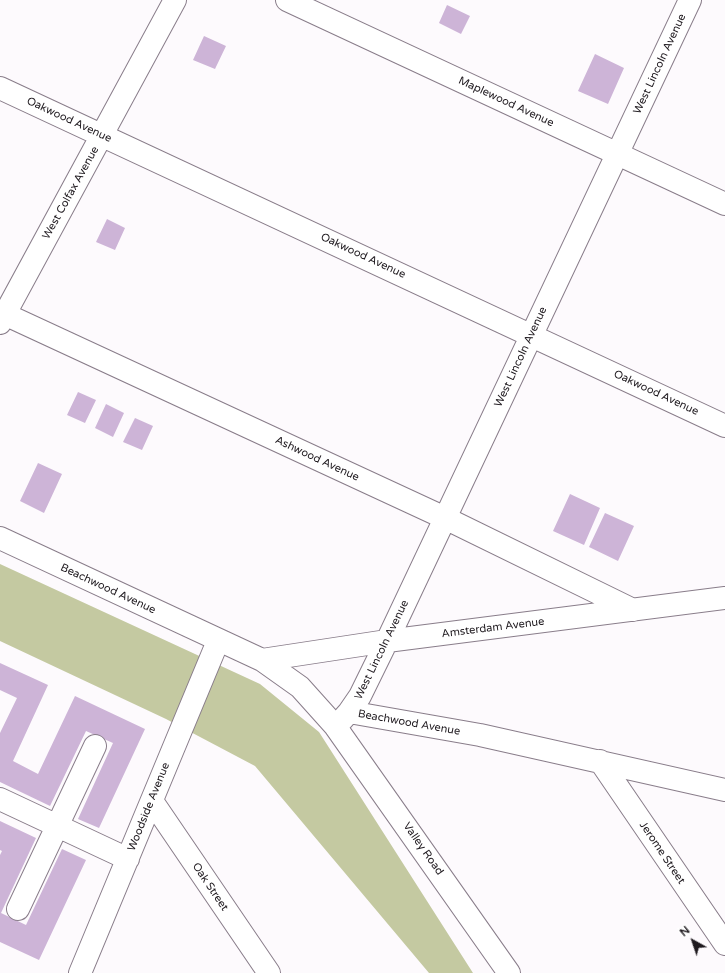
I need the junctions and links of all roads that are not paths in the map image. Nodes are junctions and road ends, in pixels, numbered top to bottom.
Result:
1 (175, 0) edge
2 (287, 0) edge
3 (690, 0) edge
4 (0, 88) edge
5 (102, 135) junction
6 (618, 153) junction
7 (725, 204) edge
8 (1, 316) edge
9 (532, 335) junction
10 (725, 426) edge
11 (445, 518) junction
12 (0, 538) edge
13 (725, 598) edge
14 (632, 610) junction
15 (218, 641) junction
16 (387, 641) junction
17 (262, 660) junction
18 (342, 719) junction
19 (95, 746) dead end
20 (600, 761) junction
21 (725, 790) edge
22 (0, 799) edge
23 (152, 801) junction
24 (58, 825) junction
25 (128, 859) junction
26 (18, 909) dead end
27 (725, 944) edge
28 (80, 973) edge
29 (269, 973) edge
30 (509, 973) edge

1 - 5 street, West Colfax Avenue
2 - 6 street, Maplewood Avenue
3 - 6 street, West Lincoln Avenue
4 - 5 street, Oakwood Avenue
5 - 8 street, West Colfax Avenue
5 - 9 street, Oakwood Avenue
6 - 7 street, Maplewood Avenue
6 - 9 street, West Lincoln Avenue
8 - 11 street, Ashwood Avenue
9 - 10 street, Oakwood Avenue
9 - 11 street, West Lincoln Avenue
11 - 14 street, Ashwood Avenue
11 - 16 street, West Lincoln Avenue
12 - 15 street, Beachwood Avenue
13 - 14 street, Amsterdam Avenue
14 - 16 street, Amsterdam Avenue
15 - 17 street, Beachwood Avenue
15 - 23 street, Woodside Avenue
16 - 17 street, Amsterdam Avenue
16 - 18 street, West Lincoln Avenue
17 - 18 street, Beachwood Avenue
18 - 20 street, Beachwood Avenue
18 - 30 street, Valley Road
19 - 24 street
20 - 21 street, Beachwood Avenue
20 - 27 street, Jerome Street
22 - 24 street
23 - 25 street, Woodside Avenue
23 - 29 street, Oak Street
24 - 25 street
24 - 26 street
25 - 28 street, Woodside Avenue

